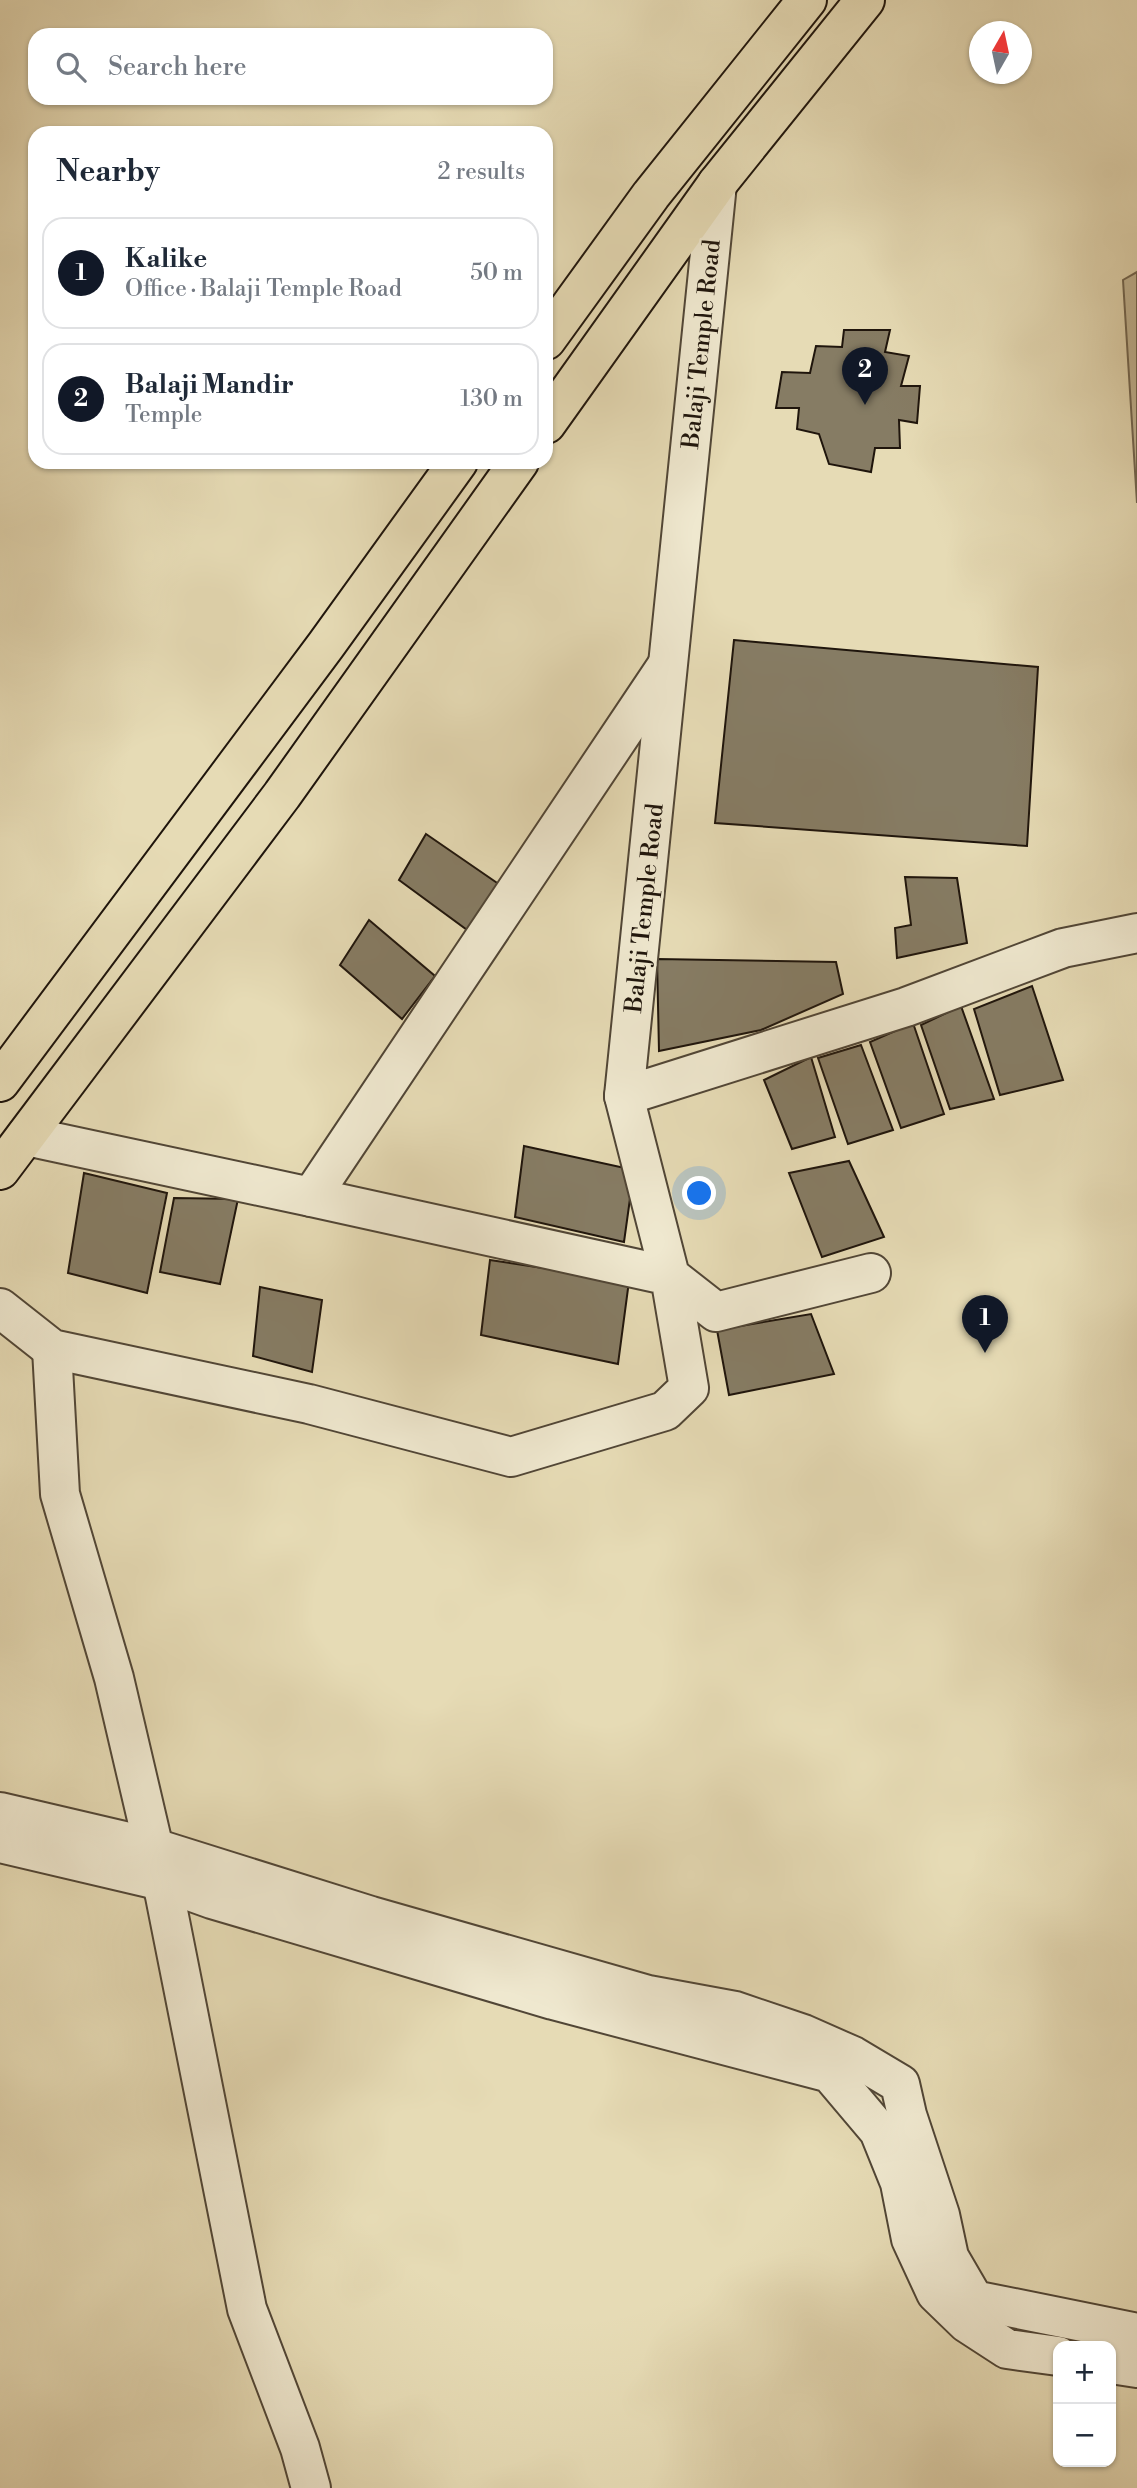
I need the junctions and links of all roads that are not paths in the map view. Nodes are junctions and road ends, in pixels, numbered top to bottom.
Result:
1 (807, 0) edge
2 (865, 0) edge
3 (717, 184) junction
4 (553, 330) edge
5 (553, 414) edge
6 (453, 469) edge
7 (514, 469) edge
8 (670, 663) junction
9 (1137, 933) edge
10 (0, 1082) edge
11 (624, 1096) junction
12 (26, 1136) junction
13 (0, 1170) edge
14 (311, 1196) junction
15 (871, 1273) dead end
16 (670, 1276) junction
17 (0, 1308) edge
18 (51, 1349) junction
19 (0, 1812) edge
20 (0, 1843) edge
21 (158, 1865) junction
22 (1137, 2333) edge
23 (1053, 2355) edge
24 (1116, 2365) edge
25 (1137, 2368) edge
26 (311, 2488) edge

1 - 4 main road
2 - 3 main road
3 - 5 main road
3 - 8 street, Balaji Temple Road
6 - 10 main road
7 - 12 main road
8 - 11 street, Balaji Temple Road
8 - 14 street
9 - 11 street
11 - 16 street
12 - 13 main road
12 - 14 street
14 - 16 street
15 - 16 street
16 - 18 street
17 - 18 street
18 - 21 street
19 - 21 street
20 - 21 street
21 - 22 street
21 - 23 street
21 - 26 street
24 - 25 street

